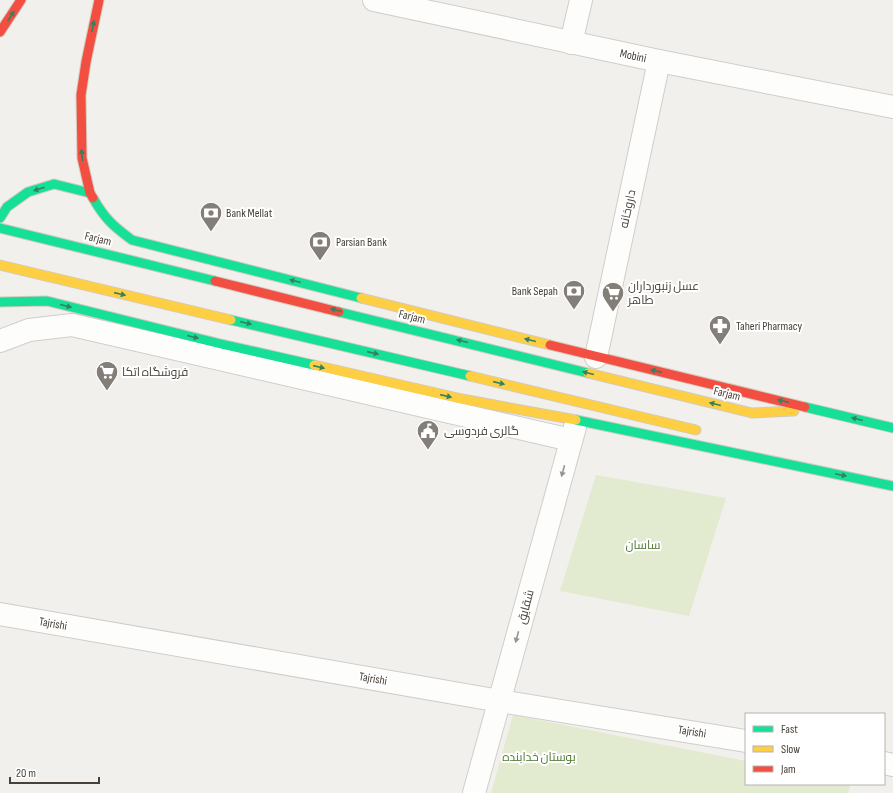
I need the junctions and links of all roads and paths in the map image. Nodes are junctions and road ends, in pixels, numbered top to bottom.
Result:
1 (21, 0) edge
2 (99, 0) edge
3 (374, 0) edge
4 (581, 0) edge
5 (0, 32) edge
6 (571, 43) junction
7 (659, 61) junction
8 (893, 107) edge
9 (90, 193) junction
10 (0, 218) edge
11 (0, 228) edge
12 (0, 266) edge
13 (8, 278) dead end
14 (26, 291) dead end
15 (47, 301) junction
16 (0, 302) edge
17 (0, 341) edge
18 (596, 357) junction
19 (821, 410) junction
20 (893, 428) edge
21 (574, 430) junction
22 (708, 433) dead end
23 (768, 451) dead end
24 (803, 466) junction
25 (893, 486) edge
26 (0, 614) edge
27 (500, 701) junction
28 (745, 741) edge
29 (474, 793) edge

5 -> 1 main road
9 -> 2 main road
3 - 6 street, Mobini
4 - 6 street
6 - 7 street, Mobini
7 - 8 street, Mobini
7 - 18 street, داروخانه
9 -> 10 main road
18 -> 9 main road
19 -> 11 main road, Farjam
12 - 13 main road
12 -> 22 main road
14 - 15 main road
15 - 16 main road
15 -> 21 main road
17 - 21 street
19 -> 18 main road
20 -> 19 main road
21 - 24 main road
21 -> 27 street, شقایق
23 - 24 main road
24 -> 25 main road
26 - 27 street, Tajrishi
27 - 28 street, Tajrishi
27 - 29 street, شقایق

